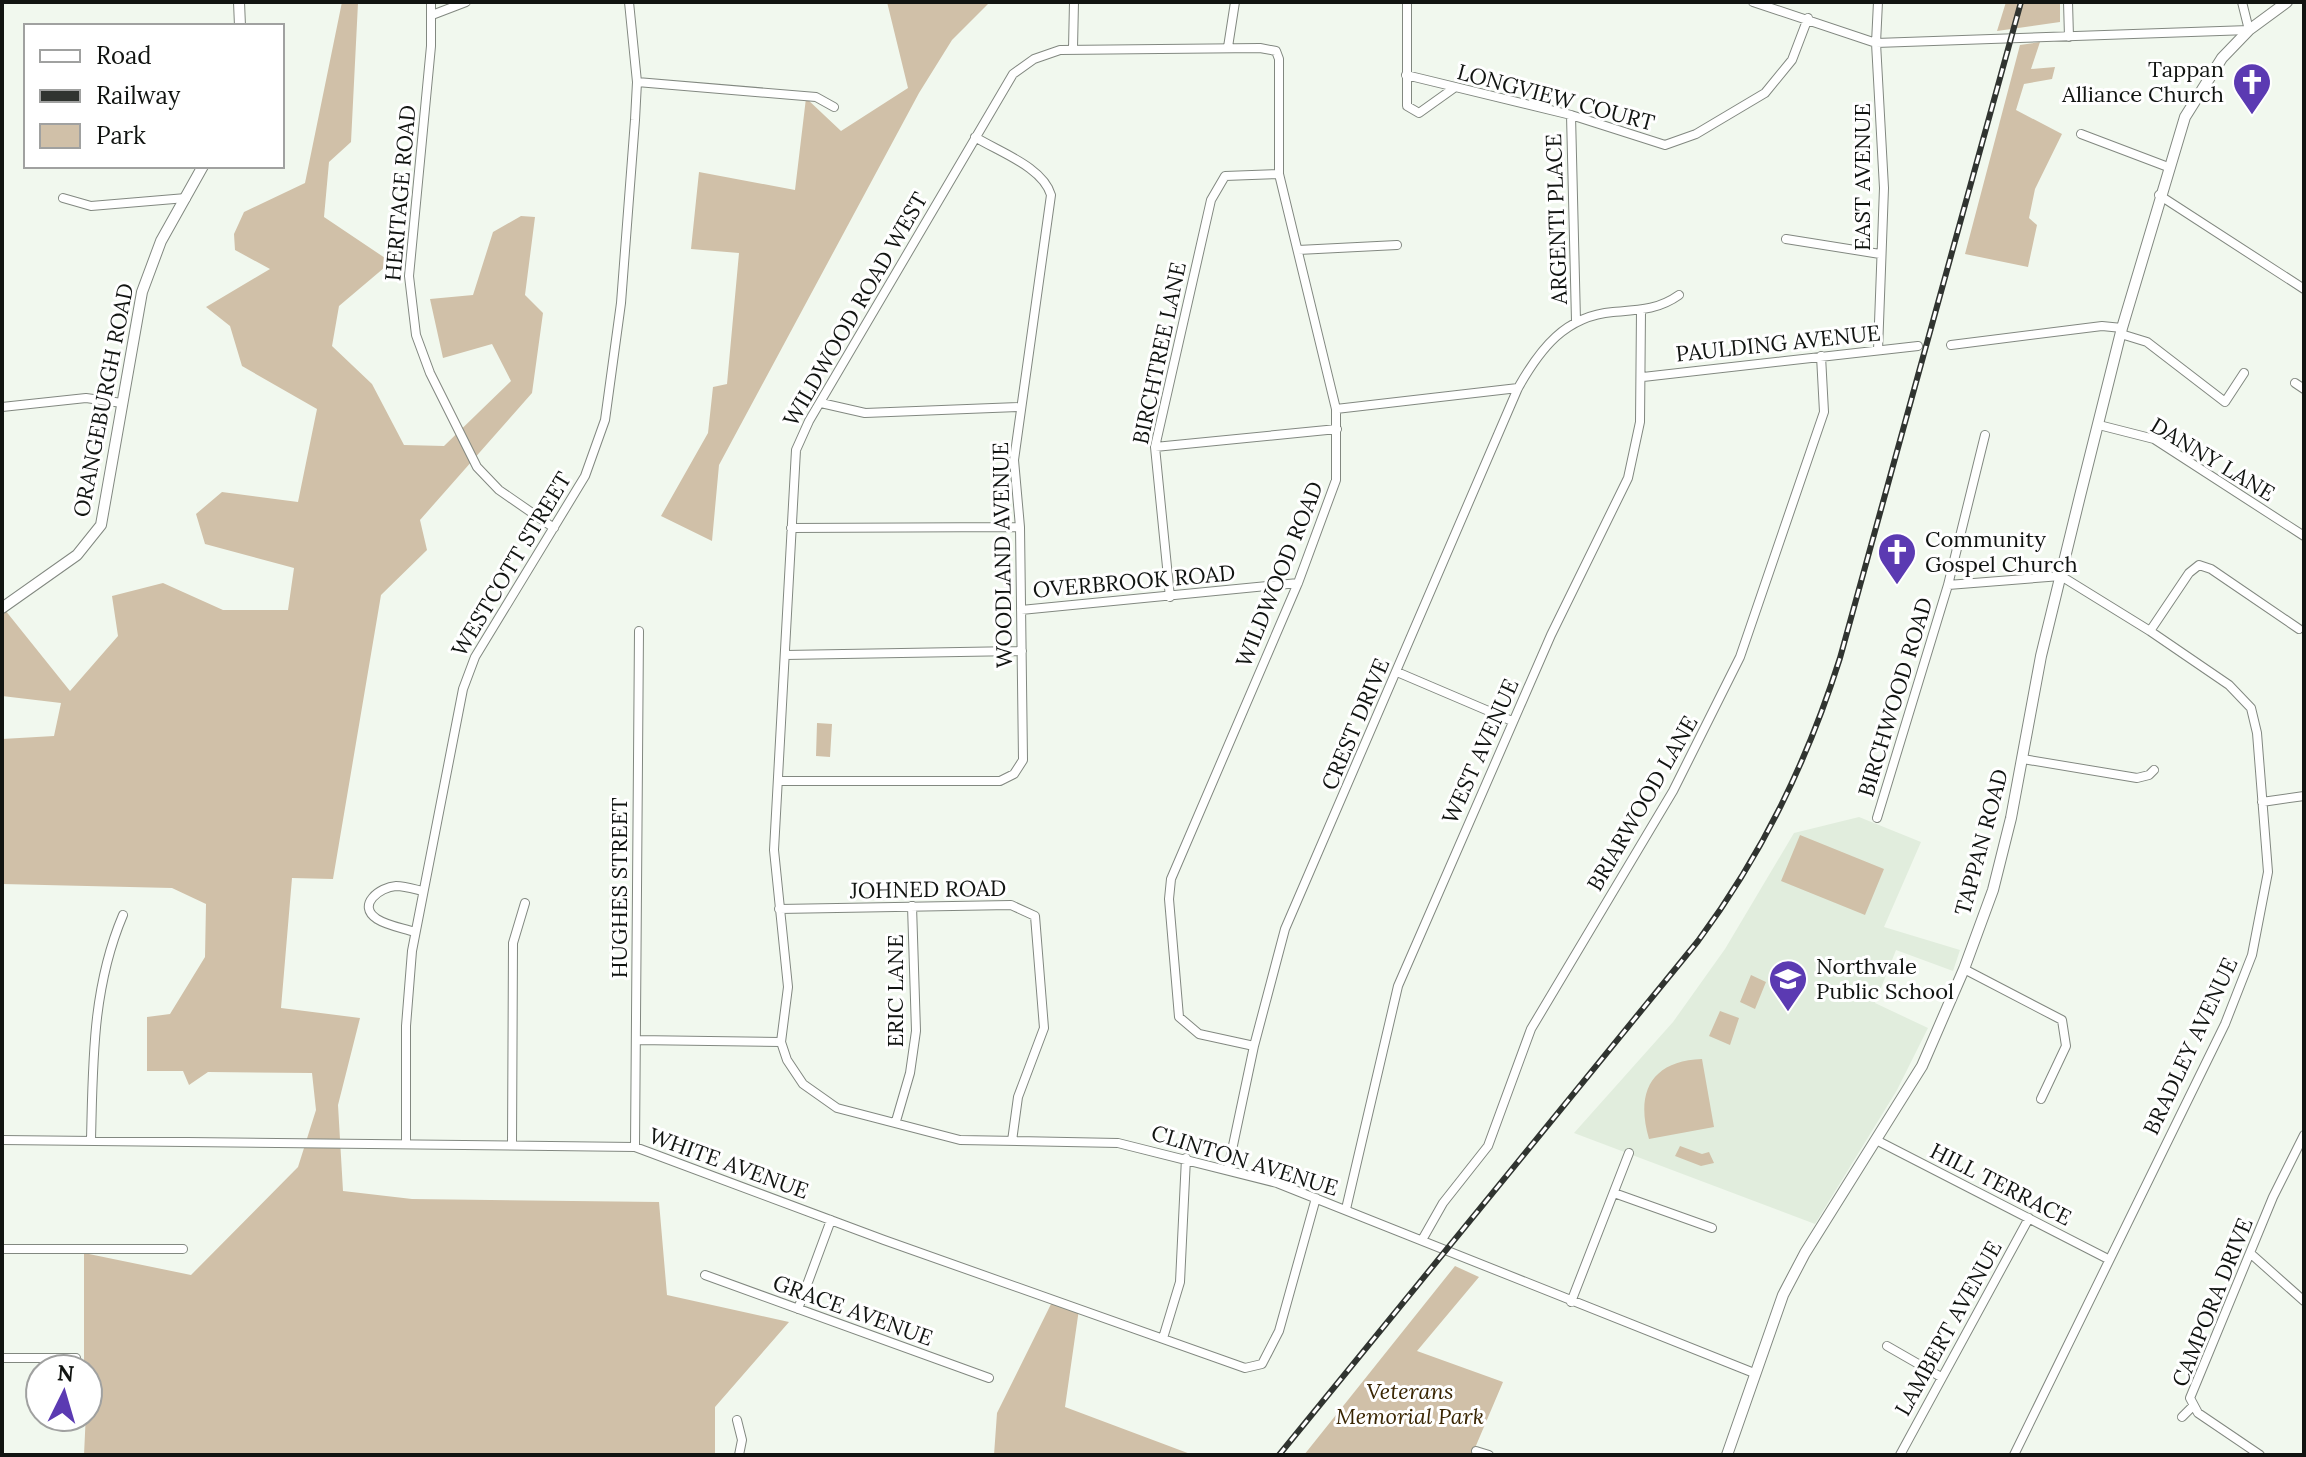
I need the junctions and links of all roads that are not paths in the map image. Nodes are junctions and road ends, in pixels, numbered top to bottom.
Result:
1 (239, 2) edge
2 (431, 2) edge
3 (466, 2) edge
4 (629, 2) edge
5 (1074, 2) edge
6 (1235, 2) edge
7 (1407, 2) edge
8 (1753, 2) edge
9 (2068, 2) edge
10 (2242, 2) edge
11 (2287, 2) edge
12 (1878, 3) edge
13 (432, 15) junction
14 (1808, 18) junction
15 (240, 24) edge
16 (2249, 30) junction
17 (2069, 37) junction
18 (1876, 43) junction
19 (1228, 47) junction
20 (1073, 48) junction
21 (1406, 75) junction
22 (637, 82) junction
23 (1454, 88) junction
24 (834, 107) dead end
25 (1571, 115) junction
26 (2081, 134) dead end
27 (975, 137) junction
28 (2168, 167) junction
29 (202, 168) edge
30 (1279, 174) junction
31 (2159, 195) junction
32 (63, 198) dead end
33 (186, 198) junction
34 (1786, 239) dead end
35 (1397, 245) dead end
36 (1298, 250) junction
37 (1880, 254) junction
38 (2304, 289) edge
39 (1679, 295) dead end
40 (1641, 311) junction
41 (1576, 321) junction
42 (2122, 331) junction
43 (1951, 345) dead end
44 (1918, 346) dead end
45 (1878, 350) junction
46 (1821, 356) junction
47 (2244, 373) dead end
48 (1643, 377) junction
49 (2295, 383) dead end
50 (1518, 388) junction
51 (2304, 389) edge
52 (122, 403) junction
53 (821, 403) junction
54 (2, 407) edge
55 (1020, 407) junction
56 (1336, 409) junction
57 (2099, 425) junction
58 (1337, 429) junction
59 (1985, 435) dead end
60 (1155, 447) junction
61 (1020, 527) junction
62 (554, 528) junction
63 (791, 528) junction
64 (2304, 536) edge
65 (2061, 576) junction
66 (1298, 583) junction
67 (1948, 585) junction
68 (1170, 597) junction
69 (2, 608) edge
70 (1021, 610) junction
71 (2299, 629) dead end
72 (639, 631) dead end
73 (2150, 631) junction
74 (1022, 651) junction
75 (785, 655) junction
76 (1397, 672) junction
77 (1512, 721) junction
78 (2023, 759) junction
79 (2154, 770) dead end
80 (778, 781) junction
81 (2304, 796) edge
82 (2262, 802) junction
83 (1877, 818) dead end
84 (422, 891) junction
85 (525, 903) dead end
86 (912, 906) junction
87 (779, 909) junction
88 (123, 915) dead end
89 (415, 932) junction
90 (1964, 969) junction
91 (636, 1040) junction
92 (781, 1042) junction
93 (1254, 1046) junction
94 (2041, 1099) dead end
95 (896, 1121) junction
96 (2304, 1135) edge
97 (2, 1140) edge
98 (91, 1140) junction
99 (1012, 1141) junction
100 (1878, 1141) junction
101 (406, 1144) junction
102 (512, 1144) junction
103 (635, 1147) junction
104 (1629, 1153) dead end
105 (1186, 1158) junction
106 (1228, 1169) junction
107 (1614, 1193) junction
108 (1316, 1198) junction
109 (1346, 1209) junction
110 (2029, 1218) junction
111 (831, 1220) junction
112 (1712, 1228) dead end
113 (1422, 1240) junction
114 (2, 1249) edge
115 (183, 1249) dead end
116 (2250, 1253) junction
117 (2108, 1259) junction
118 (705, 1275) dead end
119 (2304, 1301) edge
120 (1571, 1302) junction
121 (798, 1309) junction
122 (1163, 1338) junction
123 (1887, 1346) dead end
124 (2, 1358) edge
125 (24, 1358) edge
126 (1754, 1373) junction
127 (1941, 1377) junction
128 (989, 1378) dead end
129 (2192, 1407) junction
130 (2182, 1417) dead end
131 (737, 1420) dead end
132 (1476, 1451) dead end
133 (739, 1455) edge
134 (1489, 1455) edge
135 (1727, 1455) edge
136 (1900, 1455) edge
137 (2014, 1455) edge
138 (2260, 1455) edge

1 - 15 street
2 - 13 street, HERITAGE ROAD
3 - 13 street
4 - 22 street, WESTCOTT STREET
5 - 20 street
6 - 19 street
7 - 21 street
8 - 14 street
9 - 17 street
10 - 16 street
11 - 16 street, TAPPAN ROAD
12 - 18 street, EAST AVENUE
13 - 62 street, HERITAGE ROAD
14 - 18 street
14 - 25 street, LONGVIEW COURT
16 - 17 street
16 - 28 street, TAPPAN ROAD
17 - 18 street
18 - 37 street, EAST AVENUE
19 - 20 street, WILDWOOD ROAD WEST
19 - 30 street, WILDWOOD ROAD
20 - 27 street, WILDWOOD ROAD WEST
21 - 23 street, LONGVIEW COURT
21 - 23 street
22 - 24 street
22 - 62 street, WESTCOTT STREET
23 - 25 street, LONGVIEW COURT
25 - 41 street, ARGENTI PLACE
26 - 28 street
27 - 53 street, WILDWOOD ROAD WEST
27 - 55 street, WOODLAND AVENUE
28 - 31 street, TAPPAN ROAD
29 - 33 street, ORANGEBURGH ROAD
30 - 36 street, WILDWOOD ROAD
30 - 60 street, BIRCHTREE LANE
31 - 38 street
31 - 42 street, TAPPAN ROAD
32 - 33 street
33 - 52 street, ORANGEBURGH ROAD
34 - 37 street
35 - 36 street
36 - 56 street, WILDWOOD ROAD
37 - 45 street, EAST AVENUE
39 - 40 street
40 - 41 street
40 - 48 street, WEST AVENUE
41 - 50 street, CREST DRIVE
42 - 43 street
42 - 47 street
42 - 57 street, TAPPAN ROAD
44 - 45 street, PAULDING AVENUE
45 - 46 street, PAULDING AVENUE
46 - 48 street, PAULDING AVENUE
46 - 113 street, BRIARWOOD LANE
48 - 77 street, WEST AVENUE
49 - 51 street
50 - 56 street
50 - 76 street, CREST DRIVE
52 - 54 street
52 - 69 street, ORANGEBURGH ROAD
53 - 55 street
53 - 63 street, WILDWOOD ROAD WEST
55 - 61 street, WOODLAND AVENUE
56 - 58 street, WILDWOOD ROAD
57 - 64 street, DANNY LANE
57 - 65 street, TAPPAN ROAD
58 - 60 street
58 - 66 street, WILDWOOD ROAD
59 - 67 street, BIRCHWOOD ROAD
60 - 68 street, BIRCHTREE LANE
61 - 63 street
61 - 70 street, WOODLAND AVENUE
62 - 84 street, WESTCOTT STREET
63 - 75 street, WILDWOOD ROAD WEST
65 - 67 street, BIRCHWOOD ROAD
65 - 73 street, BRADLEY AVENUE
65 - 78 street, TAPPAN ROAD
66 - 68 street, OVERBROOK ROAD
66 - 93 street, WILDWOOD ROAD
67 - 83 street, BIRCHWOOD ROAD
68 - 70 street, OVERBROOK ROAD
70 - 74 street, WOODLAND AVENUE
71 - 73 street
72 - 91 street, HUGHES STREET
73 - 82 street, BRADLEY AVENUE
74 - 75 street
74 - 80 street, WOODLAND AVENUE
75 - 80 street, WILDWOOD ROAD WEST
76 - 77 street
76 - 93 street, CREST DRIVE
77 - 109 street, WEST AVENUE
78 - 79 street
78 - 90 street, TAPPAN ROAD
80 - 87 street, WILDWOOD ROAD WEST
81 - 82 street
82 - 117 street, BRADLEY AVENUE
84 - 89 street, WESTCOTT STREET
84 - 89 street
85 - 102 street
86 - 87 street, JOHNED ROAD
86 - 95 street, ERIC LANE
86 - 99 street, JOHNED ROAD
87 - 92 street, WILDWOOD ROAD WEST
88 - 98 street
89 - 101 street, WESTCOTT STREET
90 - 94 street
90 - 100 street, TAPPAN ROAD
91 - 92 street
91 - 103 street, HUGHES STREET
92 - 95 street, CLINTON AVENUE
93 - 106 street, CREST DRIVE
95 - 99 street, CLINTON AVENUE
96 - 116 street, CAMPORA DRIVE
97 - 98 street, WHITE AVENUE
98 - 101 street, WHITE AVENUE
99 - 105 street, CLINTON AVENUE
100 - 110 street, HILL TERRACE
100 - 126 street, TAPPAN ROAD
101 - 102 street, WHITE AVENUE
102 - 103 street, WHITE AVENUE
103 - 111 street, WHITE AVENUE
104 - 107 street
105 - 106 street, CLINTON AVENUE
105 - 122 street
106 - 108 street, CLINTON AVENUE
107 - 112 street
107 - 120 street
108 - 109 street, CLINTON AVENUE
108 - 122 street, WHITE AVENUE
109 - 113 street, CLINTON AVENUE
110 - 117 street, HILL TERRACE
110 - 127 street, LAMBERT AVENUE
111 - 121 street
111 - 122 street, WHITE AVENUE
113 - 120 street, CLINTON AVENUE
114 - 115 street
116 - 119 street
116 - 129 street, CAMPORA DRIVE
117 - 137 street, BRADLEY AVENUE
118 - 121 street, GRACE AVENUE
120 - 126 street, CLINTON AVENUE
121 - 128 street, GRACE AVENUE
123 - 127 street
124 - 125 street
126 - 135 street, TAPPAN ROAD
127 - 136 street, LAMBERT AVENUE
129 - 130 street
129 - 138 street, CAMPORA DRIVE
131 - 133 street
132 - 134 street

